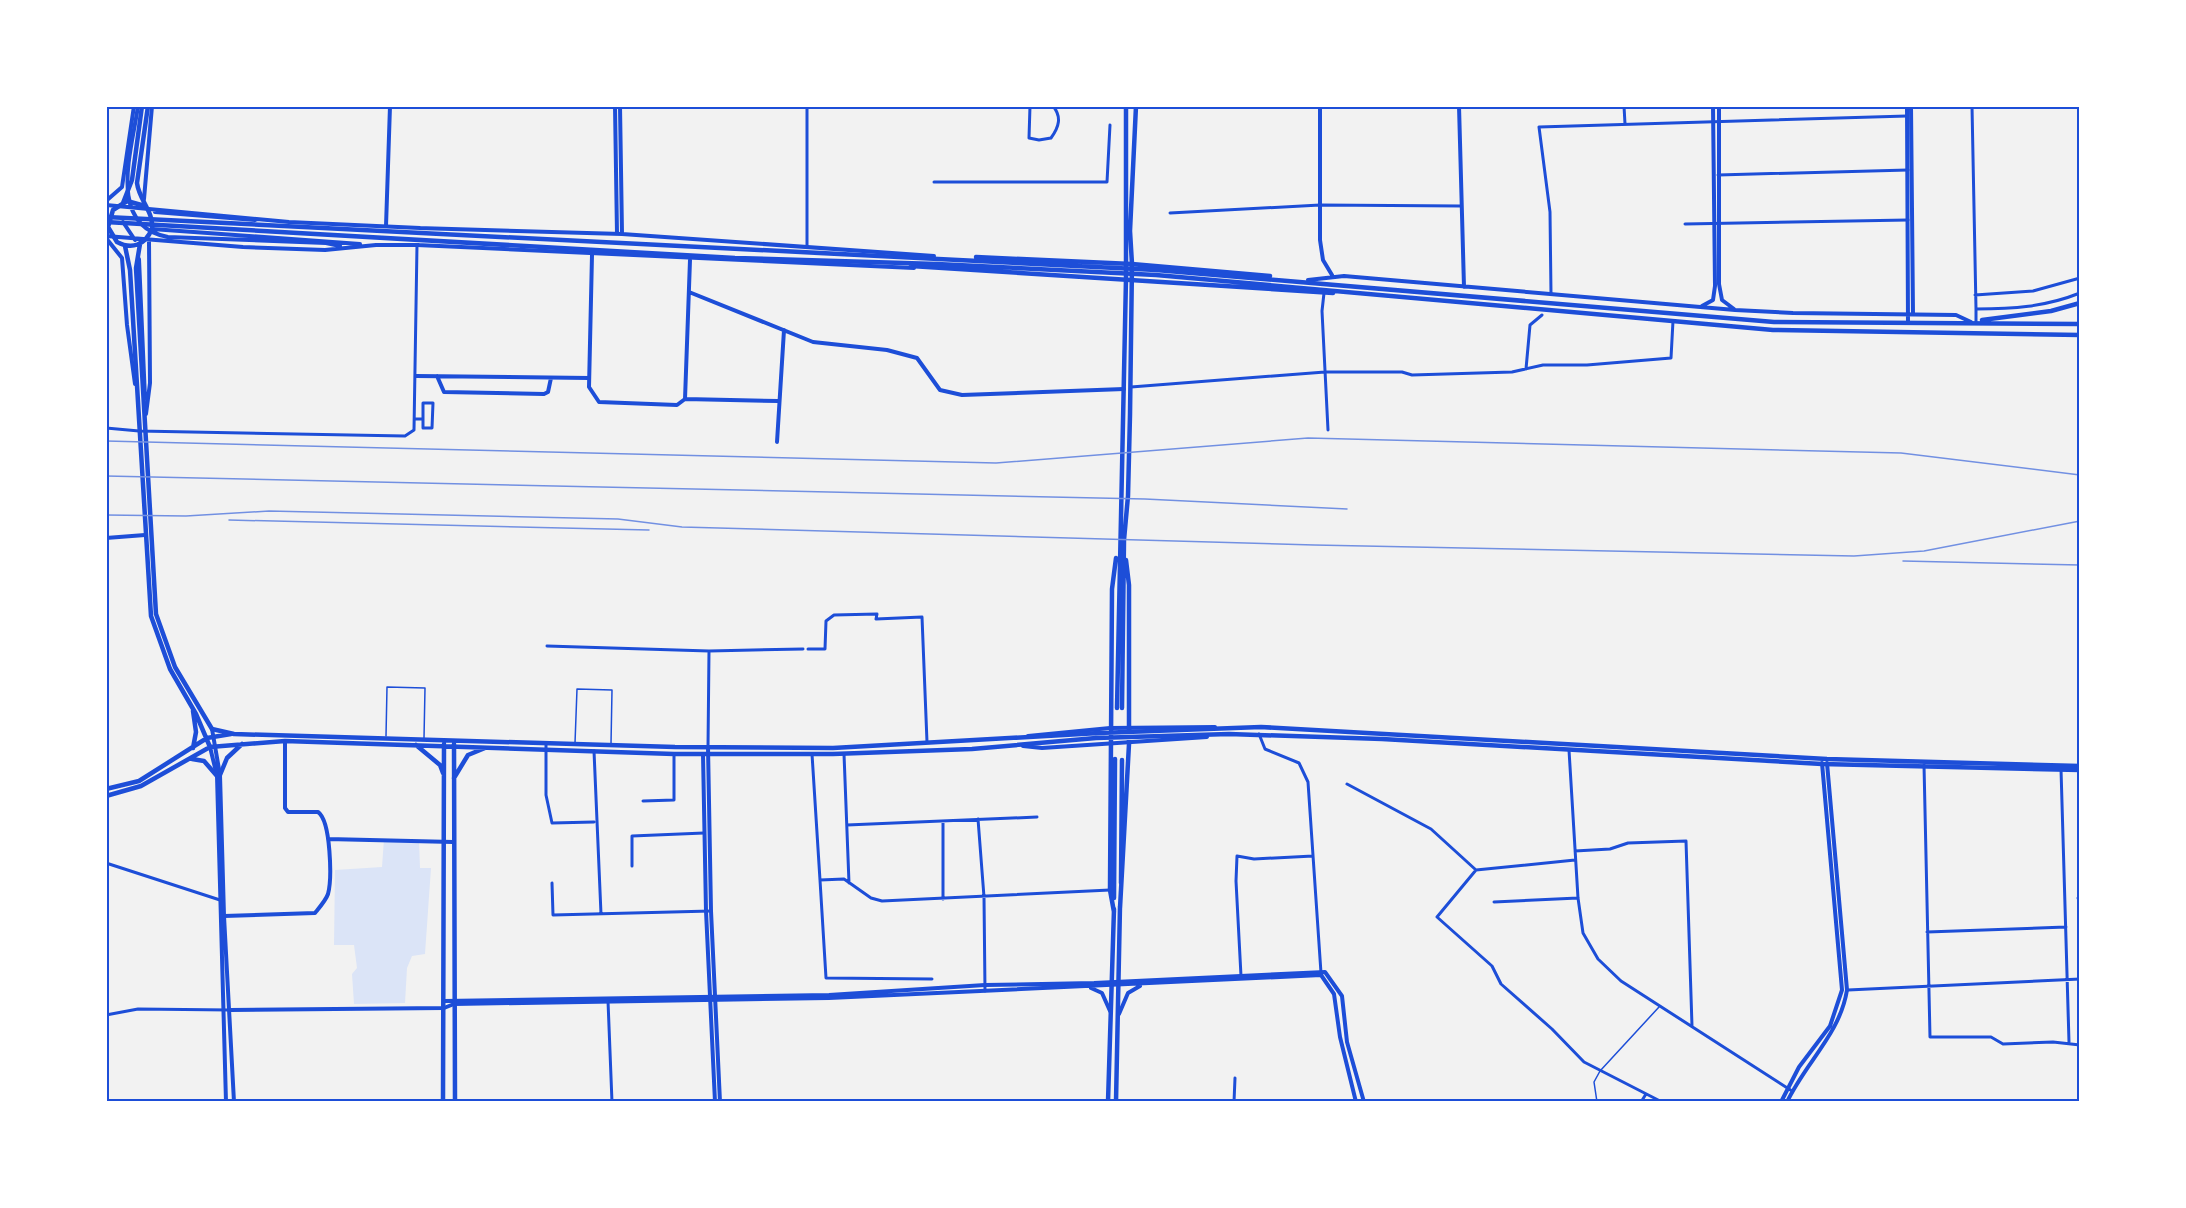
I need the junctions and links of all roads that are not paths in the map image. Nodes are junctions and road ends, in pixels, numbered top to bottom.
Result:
1 (134, 106) edge
2 (140, 106) edge
3 (150, 106) edge
4 (390, 106) edge
5 (615, 106) edge
6 (620, 106) edge
7 (807, 106) edge
8 (1030, 106) edge
9 (1053, 106) edge
10 (1126, 106) edge
11 (1136, 106) edge
12 (1320, 106) edge
13 (1459, 106) edge
14 (1624, 106) edge
15 (1713, 106) edge
16 (1719, 106) edge
17 (1909, 106) edge
18 (1972, 106) edge
19 (1907, 116) junction
20 (1719, 122) junction
21 (1713, 123) junction
22 (1625, 124) junction
23 (1110, 125) dead end
24 (140, 148) junction
25 (1908, 170) junction
26 (1718, 175) junction
27 (934, 182) dead end
28 (123, 202) junction
29 (106, 203) edge
30 (1320, 206) junction
31 (1461, 206) junction
32 (145, 207) junction
33 (1170, 213) dead end
34 (107, 214) edge
35 (1908, 220) junction
36 (1685, 224) dead end
37 (1716, 225) junction
38 (107, 226) edge
39 (386, 226) junction
40 (418, 228) junction
41 (152, 229) junction
42 (604, 234) junction
43 (620, 234) junction
44 (445, 235) junction
45 (637, 235) junction
46 (106, 237) edge
47 (149, 241) junction
48 (594, 241) junction
49 (443, 242) junction
50 (140, 244) junction
51 (644, 244) junction
52 (417, 245) junction
53 (125, 246) junction
54 (367, 246) junction
55 (344, 247) junction
56 (807, 247) junction
57 (592, 255) junction
58 (897, 256) junction
59 (934, 256) junction
60 (690, 260) junction
61 (945, 261) junction
62 (890, 263) junction
63 (1125, 263) junction
64 (1132, 264) junction
65 (932, 269) junction
66 (1332, 275) junction
67 (2079, 278) edge
68 (1129, 279) junction
69 (1308, 280) junction
70 (1464, 287) junction
71 (1353, 290) junction
72 (689, 292) junction
73 (1324, 293) junction
74 (2079, 293) edge
75 (1551, 294) junction
76 (1975, 295) junction
77 (2079, 303) edge
78 (1700, 307) junction
79 (1976, 309) junction
80 (1735, 310) junction
81 (1911, 314) junction
82 (1542, 315) dead end
83 (1992, 320) junction
84 (1673, 321) junction
85 (1973, 322) junction
86 (1908, 323) junction
87 (2079, 324) edge
88 (784, 330) junction
89 (2079, 334) edge
90 (1526, 369) junction
91 (1325, 372) junction
92 (416, 376) junction
93 (437, 376) junction
94 (552, 378) junction
95 (589, 378) junction
96 (1131, 387) junction
97 (1124, 389) junction
98 (137, 393) junction
99 (685, 399) junction
100 (778, 401) junction
101 (144, 414) junction
102 (414, 419) junction
103 (423, 419) junction
104 (106, 428) edge
105 (143, 430) junction
106 (1328, 430) dead end
107 (777, 442) dead end
108 (145, 535) junction
109 (106, 538) edge
110 (1121, 539) junction
111 (548, 646) dead end
112 (709, 651) junction
113 (1119, 708) dead end
114 (193, 709) junction
115 (1110, 728) junction
116 (1129, 728) junction
117 (1224, 728) junction
118 (212, 729) junction
119 (1209, 731) junction
120 (234, 734) junction
121 (1229, 734) junction
122 (1259, 734) junction
123 (215, 737) junction
124 (386, 737) junction
125 (207, 738) junction
126 (424, 738) junction
127 (444, 739) junction
128 (454, 739) junction
129 (1016, 739) junction
130 (285, 741) junction
131 (246, 742) junction
132 (927, 742) junction
133 (575, 743) junction
134 (386, 744) junction
135 (611, 744) junction
136 (1129, 744) junction
137 (416, 745) junction
138 (444, 745) junction
139 (546, 745) junction
140 (1110, 745) junction
141 (213, 746) junction
142 (454, 746) junction
143 (1016, 746) junction
144 (193, 747) junction
145 (488, 747) junction
146 (708, 747) junction
147 (594, 750) junction
148 (1569, 750) junction
149 (674, 754) junction
150 (706, 754) junction
151 (812, 754) junction
152 (844, 754) junction
153 (190, 759) junction
154 (1115, 759) dead end
155 (1122, 760) dead end
156 (1824, 762) junction
157 (1924, 763) junction
158 (2079, 768) edge
159 (2061, 769) junction
160 (219, 775) junction
161 (444, 776) junction
162 (453, 780) junction
163 (1347, 784) dead end
164 (106, 789) edge
165 (106, 796) edge
166 (643, 801) dead end
167 (1037, 817) dead end
168 (978, 819) junction
169 (943, 821) junction
170 (594, 822) dead end
171 (847, 825) junction
172 (706, 833) junction
173 (328, 839) junction
174 (444, 842) junction
175 (453, 842) junction
176 (1575, 851) junction
177 (1313, 856) junction
178 (1575, 860) junction
179 (106, 863) edge
180 (632, 866) dead end
181 (1476, 870) junction
182 (820, 880) junction
183 (552, 883) dead end
184 (849, 883) junction
185 (1110, 890) junction
186 (984, 897) junction
187 (1578, 898) junction
188 (943, 899) junction
189 (220, 900) junction
190 (1494, 902) dead end
191 (1120, 908) junction
192 (709, 911) junction
193 (1114, 912) junction
194 (601, 914) junction
195 (224, 916) junction
196 (2066, 927) junction
197 (1927, 932) junction
198 (1321, 973) junction
199 (1241, 977) junction
200 (933, 979) dead end
201 (2067, 980) junction
202 (2079, 980) edge
203 (1115, 983) junction
204 (1146, 984) junction
205 (985, 985) junction
206 (1088, 987) junction
207 (1928, 987) junction
208 (1847, 990) junction
209 (985, 991) junction
210 (714, 997) junction
211 (608, 1000) junction
212 (444, 1001) junction
213 (454, 1002) junction
214 (1661, 1006) junction
215 (444, 1008) junction
216 (222, 1010) junction
217 (230, 1010) junction
218 (106, 1015) edge
219 (1111, 1015) junction
220 (1117, 1018) junction
221 (1692, 1027) junction
222 (2069, 1042) junction
223 (2079, 1045) edge
224 (1600, 1071) junction
225 (1235, 1078) dead end
226 (1787, 1089) junction
227 (1792, 1091) junction
228 (1646, 1094) junction
229 (226, 1101) edge
230 (234, 1101) edge
231 (443, 1101) edge
232 (455, 1101) edge
233 (612, 1101) edge
234 (715, 1101) edge
235 (720, 1101) edge
236 (1108, 1101) edge
237 (1116, 1101) edge
238 (1234, 1101) edge
239 (1356, 1101) edge
240 (1364, 1101) edge
241 (1597, 1101) edge
242 (1641, 1101) edge
243 (1662, 1101) edge
244 (1781, 1101) edge
245 (1787, 1101) edge

1 - 29 street
2 - 24 main road
2 - 55 street
3 - 24 main road
3 - 32 street
4 - 39 street
5 - 43 street
6 - 43 street
7 - 56 street
8 - 9 street
10 - 63 main road
11 - 64 main road
12 - 30 street
13 - 31 street
14 - 22 street
15 - 21 street
16 - 20 street
17 - 19 street
17 - 81 street
18 - 76 street
19 - 20 street
19 - 25 street
20 - 21 street
20 - 26 street
21 - 22 street
21 - 37 street
22 - 75 street
23 - 27 street
24 - 28 main road
24 - 32 main road
25 - 26 street
25 - 35 street
26 - 37 street
28 - 32 main road
28 - 34 main road
29 - 32 street
30 - 31 street
30 - 33 street
30 - 66 street
31 - 70 street
32 - 39 street
32 - 41 main road
34 - 38 main road
34 - 44 main road
34 - 101 street
35 - 37 street
35 - 81 street
36 - 37 street
37 - 78 street
37 - 80 street
38 - 49 main road
38 - 53 main road
39 - 40 street
40 - 42 street
40 - 44 street
41 - 50 main road
41 - 54 street
42 - 43 street
42 - 48 street
43 - 45 street
44 - 48 main road
45 - 51 street
45 - 56 street
46 - 47 street
46 - 98 street
47 - 55 street
47 - 105 street
48 - 51 main road
49 - 52 street
49 - 62 main road
50 - 53 main road
50 - 101 main road
51 - 58 main road
52 - 54 street
52 - 57 street
52 - 92 street
53 - 98 main road
54 - 55 street
56 - 59 street
57 - 60 street
57 - 95 street
58 - 59 main road
58 - 61 main road
59 - 63 main road
60 - 65 street
60 - 72 street
61 - 62 main road
61 - 71 main road
62 - 65 main road
63 - 64 main road
63 - 68 main road
64 - 68 main road
64 - 69 main road
65 - 68 main road
66 - 69 street
66 - 70 street
67 - 76 street
68 - 73 main road
68 - 96 main road
68 - 97 main road
69 - 71 main road
70 - 75 street
71 - 73 main road
71 - 84 main road
71 - 86 main road
72 - 88 street
72 - 99 street
73 - 91 street
74 - 79 street
75 - 78 street
76 - 79 street
77 - 83 main road
78 - 80 street
79 - 85 street
80 - 81 street
81 - 85 street
81 - 86 street
82 - 90 street
83 - 85 main road
83 - 87 main road
84 - 89 main road
84 - 90 street
85 - 86 main road
88 - 97 street
88 - 100 street
90 - 91 street
91 - 96 street
91 - 106 street
92 - 93 street
92 - 102 street
93 - 94 street
93 - 94 street
94 - 95 street
95 - 99 street
96 - 110 main road
97 - 110 main road
98 - 105 main road
99 - 100 street
100 - 107 street
101 - 105 main road
102 - 103 street
102 - 105 street
103 - 103 street
104 - 105 street
105 - 108 main road
105 - 118 main road
108 - 109 street
108 - 114 main road
110 - 113 main road
110 - 115 main road
110 - 116 main road
111 - 112 street
112 - 132 street
112 - 146 street
114 - 125 main road
114 - 144 main road
115 - 116 street
115 - 129 street
115 - 140 main road
116 - 117 street
116 - 136 main road
117 - 119 main road
117 - 156 main road
118 - 120 main road
118 - 123 street
119 - 121 main road
119 - 129 main road
119 - 143 main road
120 - 123 main road
120 - 124 main road
121 - 122 main road
121 - 136 street
122 - 148 main road
122 - 177 street
123 - 125 main road
123 - 141 street
124 - 126 main road
124 - 126 lane
124 - 134 street
125 - 141 main road
125 - 144 main road
126 - 127 main road
127 - 128 main road
127 - 138 main road
128 - 139 main road
128 - 142 main road
129 - 132 main road
130 - 131 main road
130 - 134 main road
130 - 173 street
131 - 141 main road
131 - 160 main road
132 - 146 main road
133 - 135 main road
133 - 135 lane
133 - 139 main road
134 - 137 main road
135 - 146 main road
136 - 140 street
136 - 191 main road
137 - 138 main road
137 - 161 main road
138 - 142 main road
138 - 161 main road
139 - 145 main road
139 - 147 main road
139 - 170 street
140 - 143 street
140 - 185 main road
141 - 153 main road
141 - 160 street
142 - 145 main road
142 - 162 main road
143 - 152 main road
144 - 164 main road
145 - 162 main road
146 - 150 street
147 - 149 main road
147 - 194 street
148 - 156 main road
148 - 176 street
149 - 150 main road
149 - 166 street
150 - 151 main road
150 - 172 street
151 - 152 main road
151 - 182 street
152 - 171 street
153 - 160 main road
153 - 165 main road
154 - 193 main road
155 - 191 main road
156 - 157 main road
156 - 208 street
156 - 226 street
157 - 158 main road
157 - 159 main road
157 - 197 street
158 - 159 main road
159 - 196 street
160 - 189 street
160 - 195 street
161 - 174 main road
162 - 175 main road
163 - 181 street
167 - 168 street
168 - 169 street
168 - 186 street
169 - 171 street
169 - 188 street
171 - 184 street
172 - 180 street
172 - 192 street
173 - 174 street
173 - 195 street
174 - 175 street
174 - 212 main road
175 - 213 main road
176 - 178 street
176 - 221 street
177 - 198 street
177 - 199 street
178 - 181 street
178 - 187 street
179 - 189 street
181 - 224 street
182 - 184 street
182 - 200 street
183 - 194 street
184 - 188 street
185 - 186 street
185 - 193 main road
186 - 188 street
186 - 205 street
187 - 190 street
187 - 214 street
189 - 216 street
191 - 203 main road
192 - 194 street
192 - 210 street
193 - 203 main road
195 - 217 street
196 - 197 street
196 - 201 street
197 - 207 street
198 - 199 street
198 - 239 street
198 - 240 street
199 - 203 street
199 - 204 street
201 - 202 street
201 - 207 street
201 - 222 street
203 - 204 street
203 - 205 street
203 - 206 street
203 - 219 main road
203 - 220 main road
204 - 220 street
205 - 209 street
205 - 210 street
206 - 209 street
206 - 219 street
207 - 208 street
207 - 222 street
208 - 227 street
209 - 210 street
210 - 211 street
210 - 213 street
210 - 234 street
210 - 235 street
211 - 213 street
211 - 233 street
212 - 213 street
212 - 215 main road
213 - 215 street
213 - 232 main road
214 - 221 street
214 - 224 lane
215 - 217 street
215 - 231 main road
216 - 217 street
216 - 218 street
216 - 229 street
217 - 230 street
219 - 236 main road
220 - 237 main road
221 - 226 street
222 - 223 street
224 - 228 street
224 - 241 lane
225 - 238 street
226 - 227 street
226 - 244 street
227 - 245 street
228 - 242 street
228 - 243 street

